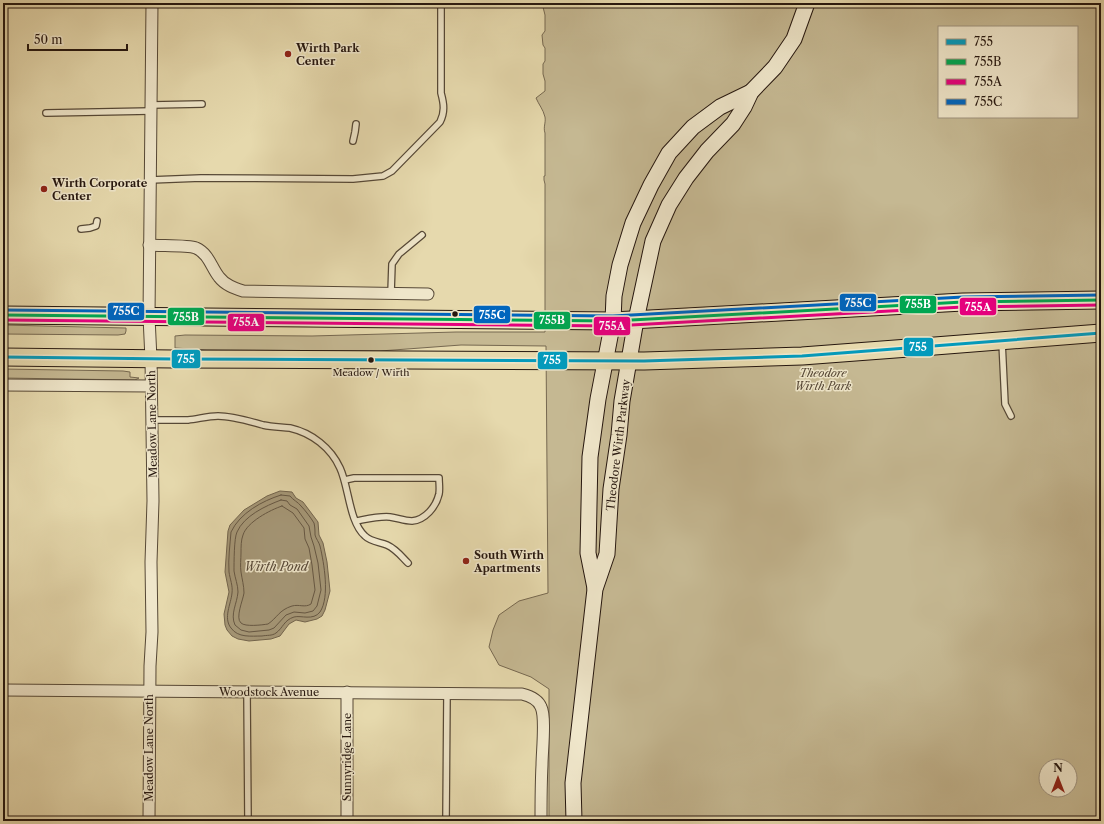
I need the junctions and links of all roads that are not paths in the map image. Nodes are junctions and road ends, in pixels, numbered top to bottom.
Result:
1 (152, 3) edge
2 (441, 3) edge
3 (807, 3) edge
4 (751, 92) junction
5 (202, 104) dead end
6 (151, 108) junction
7 (46, 112) dead end
8 (356, 124) dead end
9 (353, 141) dead end
10 (150, 180) junction
11 (97, 222) dead end
12 (81, 229) dead end
13 (422, 235) dead end
14 (149, 245) junction
15 (392, 293) junction
16 (428, 294) dead end
17 (1101, 300) edge
18 (3, 315) edge
19 (149, 317) junction
20 (636, 320) junction
21 (613, 321) junction
22 (1101, 333) edge
23 (1002, 341) junction
24 (3, 357) edge
25 (151, 359) junction
26 (606, 361) junction
27 (629, 361) junction
28 (3, 385) edge
29 (151, 386) junction
30 (1011, 416) dead end
31 (151, 420) junction
32 (345, 480) junction
33 (356, 521) junction
34 (408, 563) dead end
35 (595, 588) junction
36 (3, 690) edge
37 (149, 692) junction
38 (248, 692) junction
39 (347, 692) junction
40 (448, 694) junction
41 (149, 821) edge
42 (248, 821) edge
43 (347, 821) edge
44 (446, 821) edge
45 (542, 821) edge
46 (574, 821) edge

1 - 6 street, Meadow Lane North
2 - 10 lane
3 - 4 street, Theodore Wirth Parkway
4 - 20 street, Theodore Wirth Parkway
4 - 21 street, Theodore Wirth Parkway
5 - 6 lane
6 - 7 lane
6 - 10 street, Meadow Lane North
8 - 9 lane
10 - 14 street, Meadow Lane North
11 - 12 lane
13 - 15 lane
14 - 15 street
14 - 19 street, Meadow Lane North
15 - 16 street
17 - 20 main road
18 - 19 main road
19 - 21 main road
19 - 25 street, Meadow Lane North
20 - 21 main road
20 - 27 street, Theodore Wirth Parkway
21 - 26 street, Theodore Wirth Parkway
22 - 23 main road
23 - 27 main road
23 - 30 lane
24 - 25 main road
25 - 26 main road
25 - 29 street, Meadow Lane North
26 - 27 main road
26 - 35 street, Theodore Wirth Parkway
27 - 35 street, Theodore Wirth Parkway
28 - 29 street
29 - 31 street, Meadow Lane North
31 - 32 lane
31 - 37 street, Meadow Lane North
32 - 33 lane
32 - 33 lane
33 - 34 lane
35 - 46 street, Theodore Wirth Parkway
36 - 37 street, Woodstock Avenue
37 - 38 street, Woodstock Avenue
37 - 41 street, Meadow Lane North
38 - 39 street, Woodstock Avenue
38 - 42 lane
39 - 40 street, Woodstock Avenue
39 - 43 street, Sunnyridge Lane
40 - 44 lane
40 - 45 street, Woodstock Avenue

